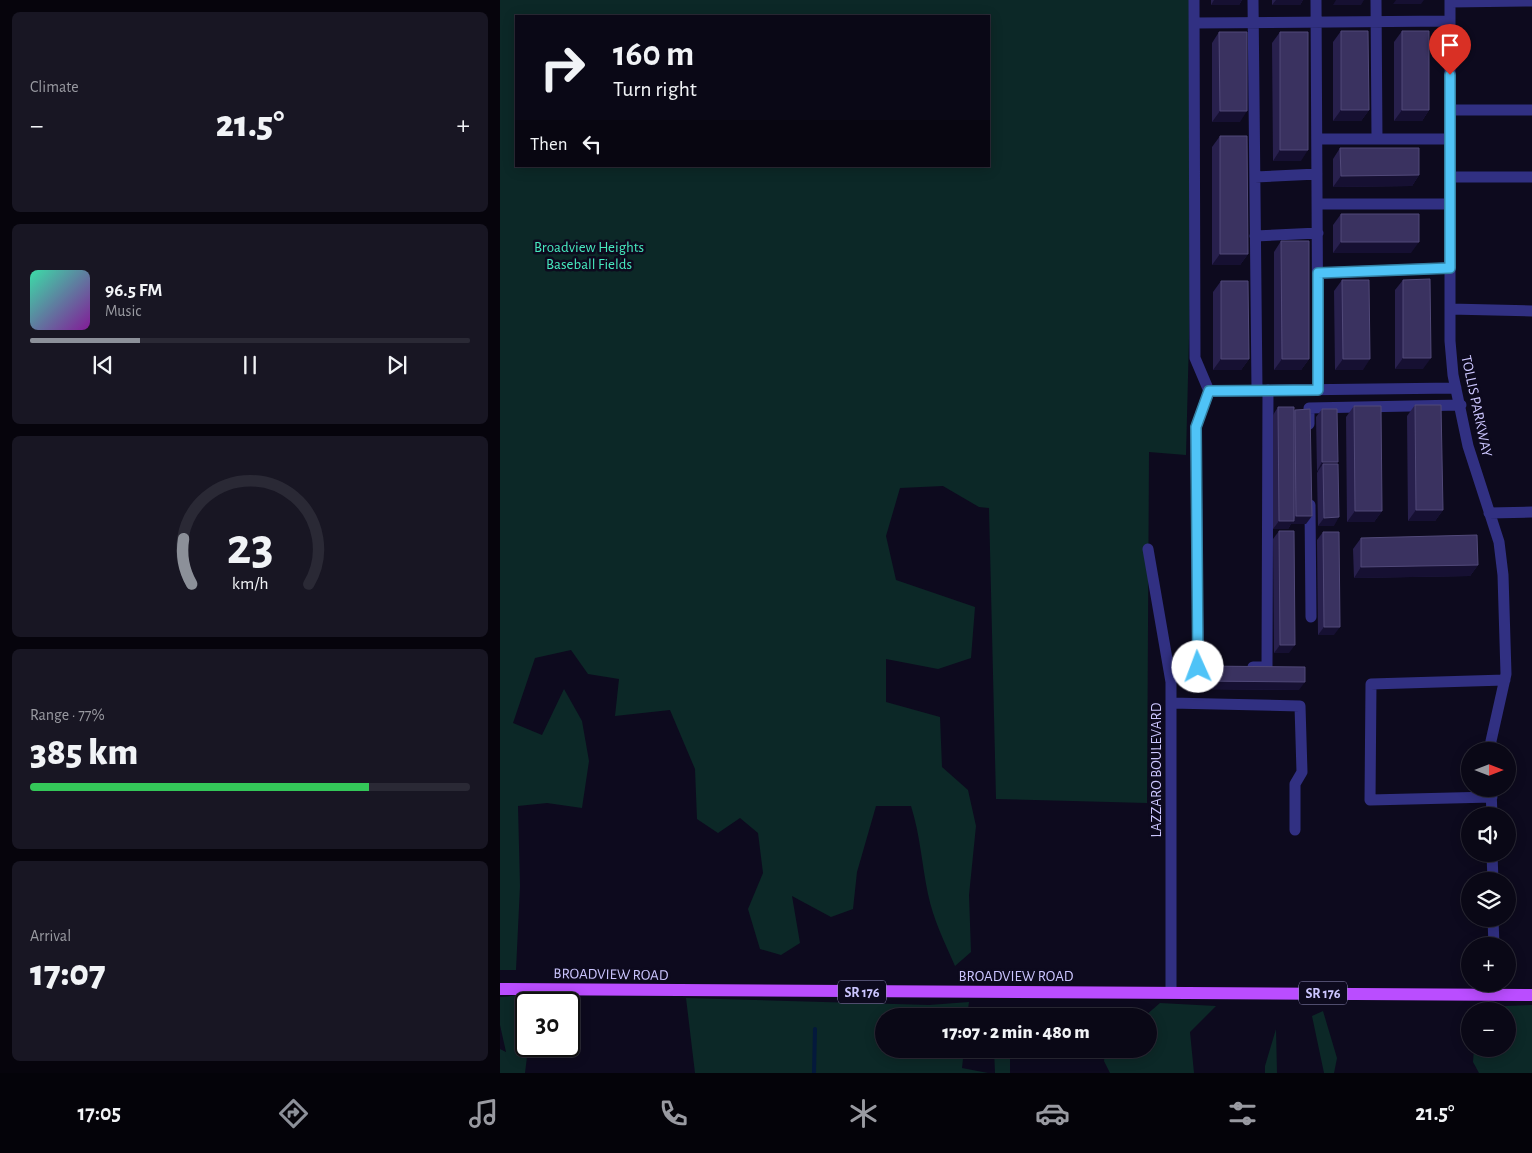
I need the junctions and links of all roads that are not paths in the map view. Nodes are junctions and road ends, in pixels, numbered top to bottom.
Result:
1 (1194, 0) edge
2 (1253, 0) edge
3 (1316, 0) edge
4 (1376, 0) edge
5 (1450, 1) edge
6 (1532, 1) edge
7 (1450, 21) junction
8 (1253, 22) junction
9 (1316, 22) junction
10 (1376, 22) junction
11 (1194, 23) junction
12 (1450, 110) junction
13 (1532, 110) edge
14 (1317, 139) junction
15 (1377, 139) junction
16 (1450, 139) junction
17 (1317, 174) junction
18 (1255, 177) junction
19 (1450, 177) junction
20 (1532, 177) edge
21 (1317, 204) junction
22 (1450, 204) junction
23 (1318, 233) junction
24 (1255, 236) junction
25 (1450, 268) junction
26 (1318, 273) junction
27 (1450, 309) junction
28 (1532, 312) edge
29 (1456, 388) junction
30 (1262, 390) junction
31 (1318, 390) junction
32 (1209, 391) junction
33 (1461, 405) junction
34 (1309, 437) edge
35 (1309, 495) edge
36 (1532, 512) edge
37 (1489, 514) junction
38 (1148, 550) dead end
39 (1310, 617) dead end
40 (1505, 680) junction
41 (1171, 703) junction
42 (1491, 742) edge
43 (1461, 795) edge
44 (1295, 830) dead end
45 (500, 988) edge
46 (1461, 989) edge
47 (1171, 992) junction
48 (1513, 992) edge
49 (1532, 995) edge

1 - 11 street
2 - 8 street
3 - 9 street
4 - 10 street
5 - 6 street
5 - 7 street, TOLLIS PARKWAY
7 - 10 street
7 - 12 street, TOLLIS PARKWAY
8 - 9 street
8 - 11 street
8 - 18 street
9 - 10 street
9 - 14 street
10 - 15 street
11 - 32 street
12 - 13 street
12 - 16 street, TOLLIS PARKWAY
14 - 15 street
14 - 17 street
15 - 16 street
16 - 19 street, TOLLIS PARKWAY
17 - 18 street
17 - 21 street
18 - 24 street
19 - 20 street
19 - 22 street, TOLLIS PARKWAY
21 - 22 street
21 - 23 street
22 - 25 street, TOLLIS PARKWAY
23 - 24 street
23 - 26 street
24 - 30 street
25 - 26 street
25 - 27 street, TOLLIS PARKWAY
26 - 31 street
27 - 28 street
27 - 29 street, TOLLIS PARKWAY
29 - 31 street
29 - 33 street, TOLLIS PARKWAY
30 - 31 street
30 - 32 street
30 - 32 street
33 - 34 street
33 - 37 street, TOLLIS PARKWAY
35 - 39 street
36 - 37 street
37 - 40 street, TOLLIS PARKWAY
38 - 41 street, LAZZARO BOULEVARD
40 - 42 street, TOLLIS PARKWAY
40 - 43 street
41 - 44 street
41 - 47 street, LAZZARO BOULEVARD
45 - 47 main road, BROADVIEW ROAD / SR 176
46 - 47 main road, BROADVIEW ROAD / SR 176
48 - 49 main road, BROADVIEW ROAD / SR 176

